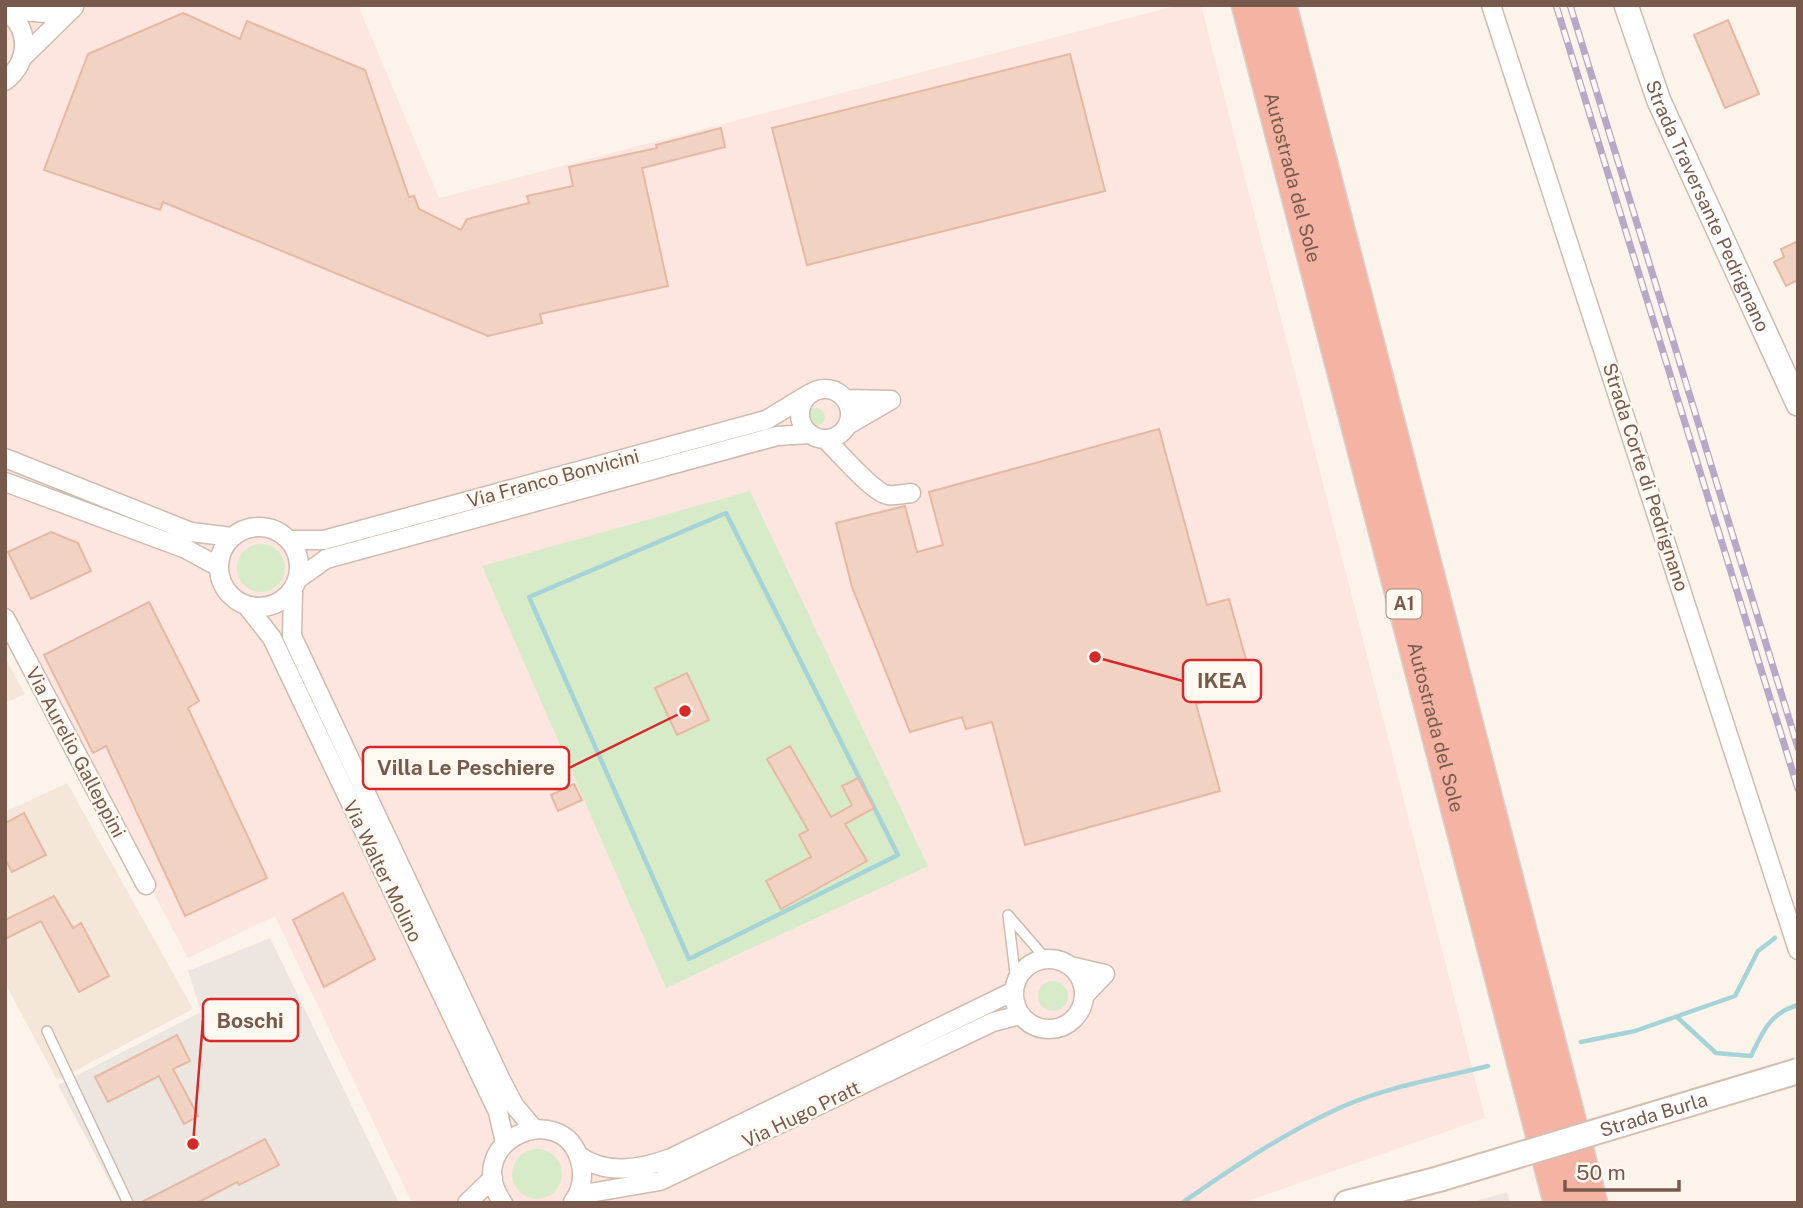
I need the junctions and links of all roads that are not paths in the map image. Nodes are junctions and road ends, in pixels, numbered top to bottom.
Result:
1 (1248, 5) edge
2 (1280, 5) edge
3 (1491, 5) edge
4 (1626, 5) edge
5 (76, 6) edge
6 (6, 10) edge
7 (23, 57) junction
8 (8, 82) edge
9 (809, 394) junction
10 (846, 399) junction
11 (1798, 404) edge
12 (846, 427) junction
13 (817, 436) junction
14 (5, 458) edge
15 (849, 460) junction
16 (5, 482) edge
17 (911, 493) dead end
18 (232, 537) junction
19 (289, 540) junction
20 (219, 567) junction
21 (295, 585) junction
22 (247, 606) junction
23 (5, 618) edge
24 (146, 886) dead end
25 (1798, 950) edge
26 (1046, 959) junction
27 (1015, 986) junction
28 (1020, 1015) junction
29 (47, 1031) dead end
30 (1798, 1071) edge
31 (534, 1129) junction
32 (505, 1143) junction
33 (578, 1155) junction
34 (493, 1178) junction
35 (575, 1199) edge
36 (128, 1203) edge
37 (467, 1203) edge
38 (503, 1203) edge
39 (1347, 1203) edge
40 (1560, 1203) edge
41 (1591, 1203) edge

1 - 40 highway, Autostrada del Sole / A1
2 - 41 highway, Autostrada del Sole / A1
3 - 25 street, Strada Corte di Pedrignano
4 - 11 street, Strada Traversante Pedrignano
5 - 6 street
5 - 7 street
6 - 7 street
7 - 8 street
9 - 10 street
9 - 13 street
9 - 19 street, Via Franco Bonvicini
10 - 12 street
10 - 12 street, Via Franco Bonvicini
12 - 13 street, Via Franco Bonvicini
12 - 15 street
13 - 15 street
13 - 21 street, Via Franco Bonvicini
14 - 18 street
15 - 17 street
16 - 20 street
18 - 19 street
18 - 20 street
19 - 21 street, Via Walter Molino
20 - 22 street, Via Walter Molino
21 - 22 street
21 - 31 street, Via Walter Molino
22 - 32 street, Via Walter Molino
23 - 24 street, Via Aurelio Galleppini
26 - 27 street
26 - 27 lane
26 - 28 street
27 - 28 street
27 - 33 street, Via Hugo Pratt
28 - 35 street, Via Hugo Pratt
29 - 36 lane
30 - 39 main road, Strada Burla, bridge
31 - 32 street
31 - 33 street, Via Hugo Pratt
32 - 34 street
33 - 35 street
34 - 37 street
34 - 38 street

